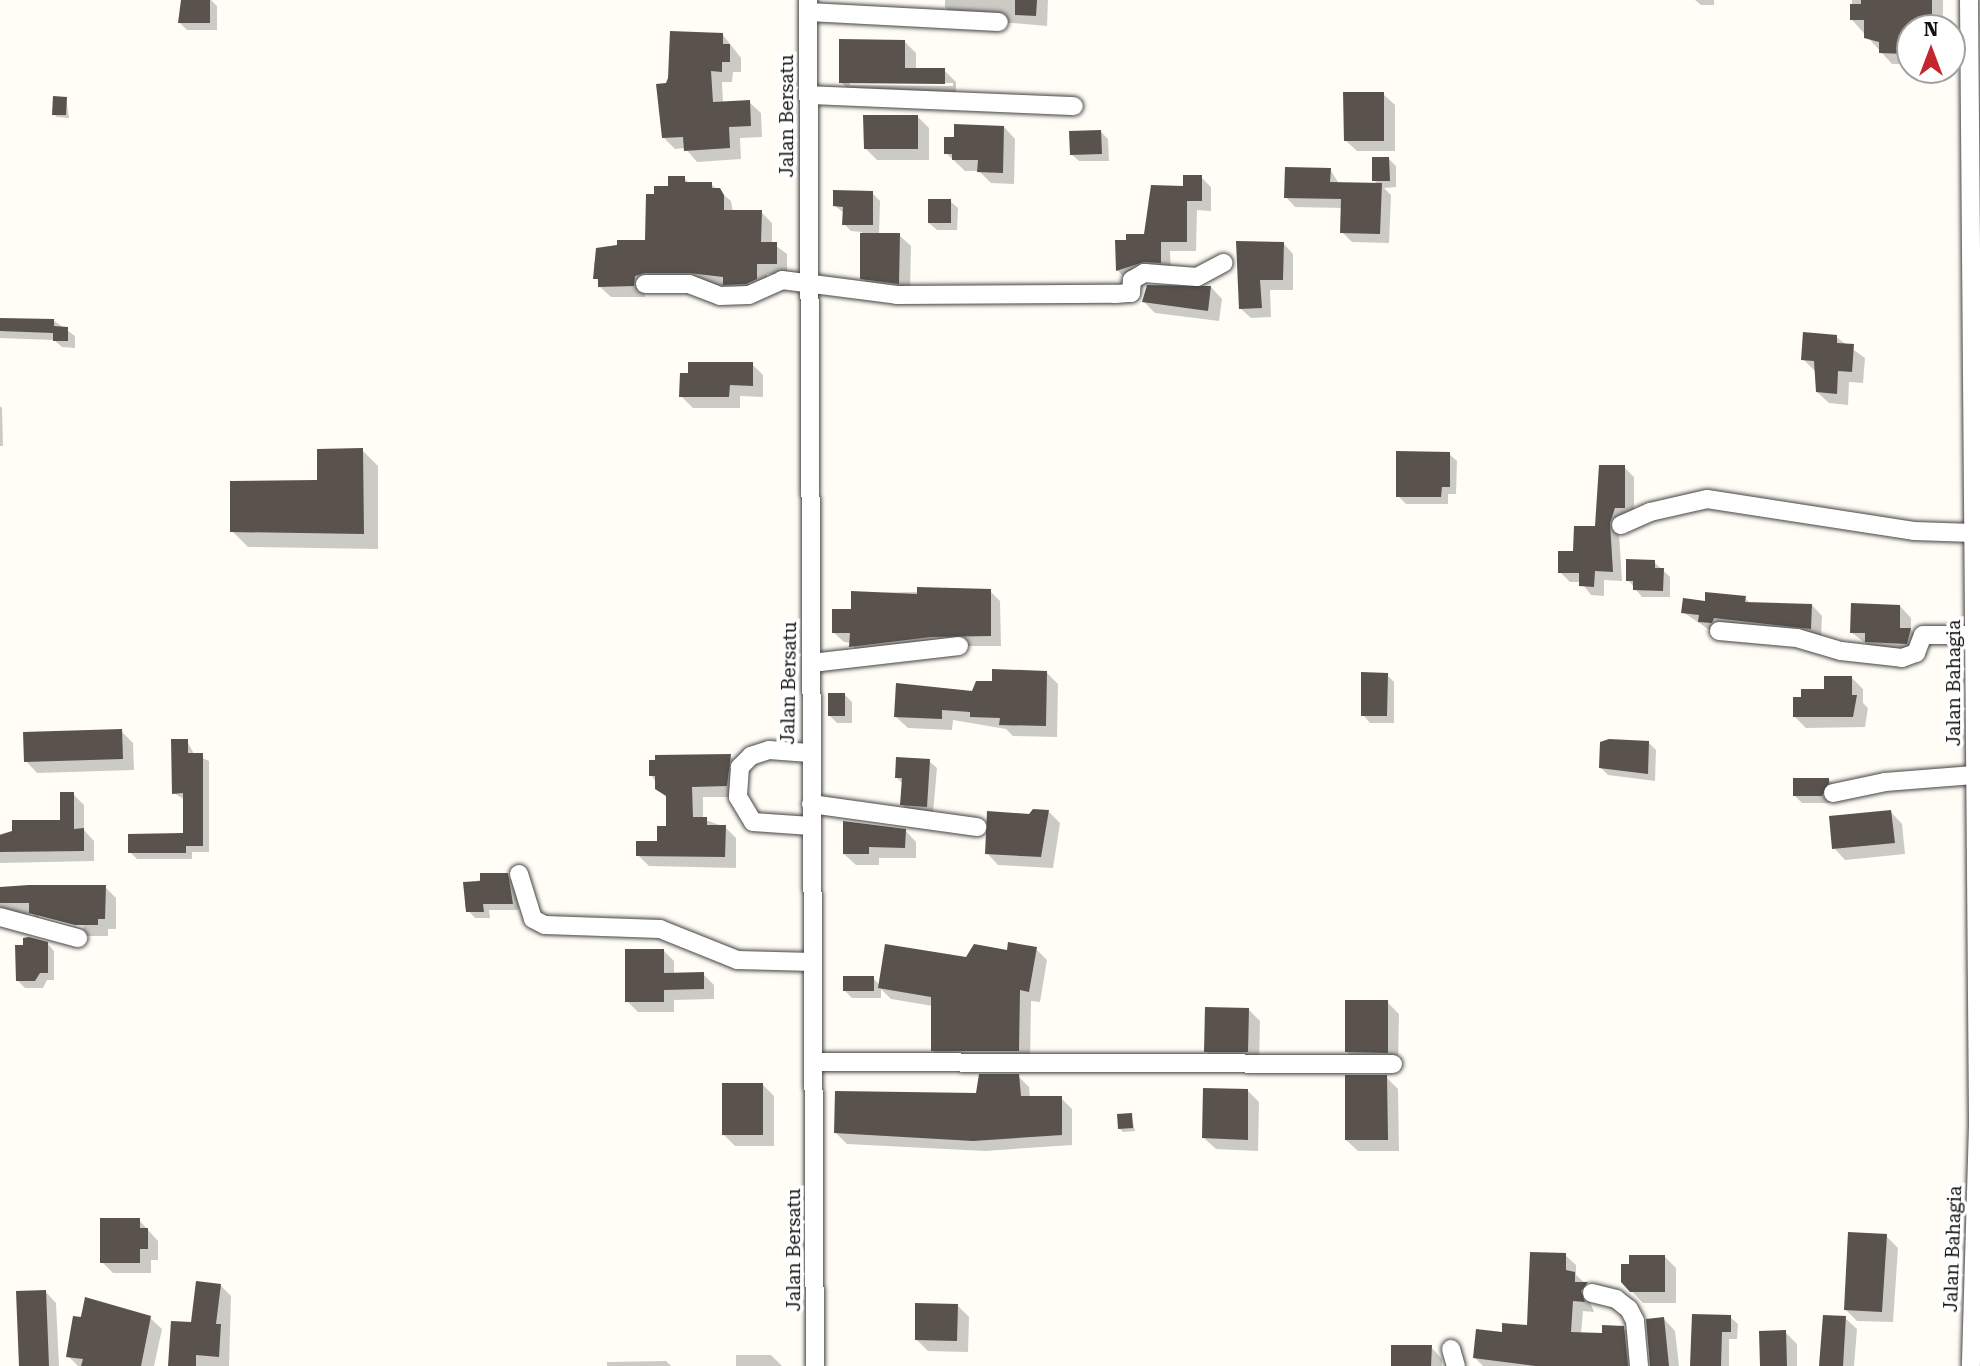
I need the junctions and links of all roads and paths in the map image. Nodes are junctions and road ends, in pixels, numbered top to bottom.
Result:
1 (1969, 0) edge
2 (808, 6) edge
3 (999, 22) dead end
4 (808, 95) junction
5 (1074, 106) dead end
6 (1223, 263) dead end
7 (645, 284) dead end
8 (809, 287) junction
9 (1621, 525) dead end
10 (1973, 533) junction
11 (1977, 554) edge
12 (1978, 603) edge
13 (1719, 631) dead end
14 (1974, 635) junction
15 (959, 646) dead end
16 (812, 663) junction
17 (809, 753) junction
18 (1974, 775) junction
19 (1833, 793) dead end
20 (1978, 801) edge
21 (811, 804) junction
22 (811, 826) junction
23 (977, 827) dead end
24 (519, 874) dead end
25 (0, 916) edge
26 (78, 938) dead end
27 (813, 962) junction
28 (814, 1062) junction
29 (1393, 1064) dead end
30 (1979, 1126) edge
31 (1592, 1293) dead end
32 (1976, 1304) edge
33 (815, 1366) edge
34 (1639, 1366) edge
35 (1971, 1366) edge

1 - 10 street, Jalan Bahagia
2 - 3 street
2 - 4 street, Jalan Bersatu
4 - 5 street
4 - 8 street, Jalan Bersatu
6 - 8 street
7 - 8 street
8 - 16 street, Jalan Bersatu
9 - 10 street
10 - 11 street, Jalan Bahagia
11 - 12 street, Jalan Bahagia
12 - 14 street, Jalan Bahagia
13 - 14 street
14 - 18 street, Jalan Bahagia
15 - 16 street
16 - 17 street, Jalan Bersatu
17 - 21 street, Jalan Bersatu
17 - 22 street
18 - 19 street
18 - 20 street, Jalan Bahagia
20 - 30 street, Jalan Bahagia
21 - 22 street, Jalan Bersatu
21 - 23 street
22 - 27 street, Jalan Bersatu
24 - 27 street
25 - 26 street
27 - 28 street, Jalan Bersatu
28 - 29 street
28 - 33 street, Jalan Bersatu
30 - 32 street, Jalan Bahagia
31 - 34 street
32 - 35 street, Jalan Bahagia

